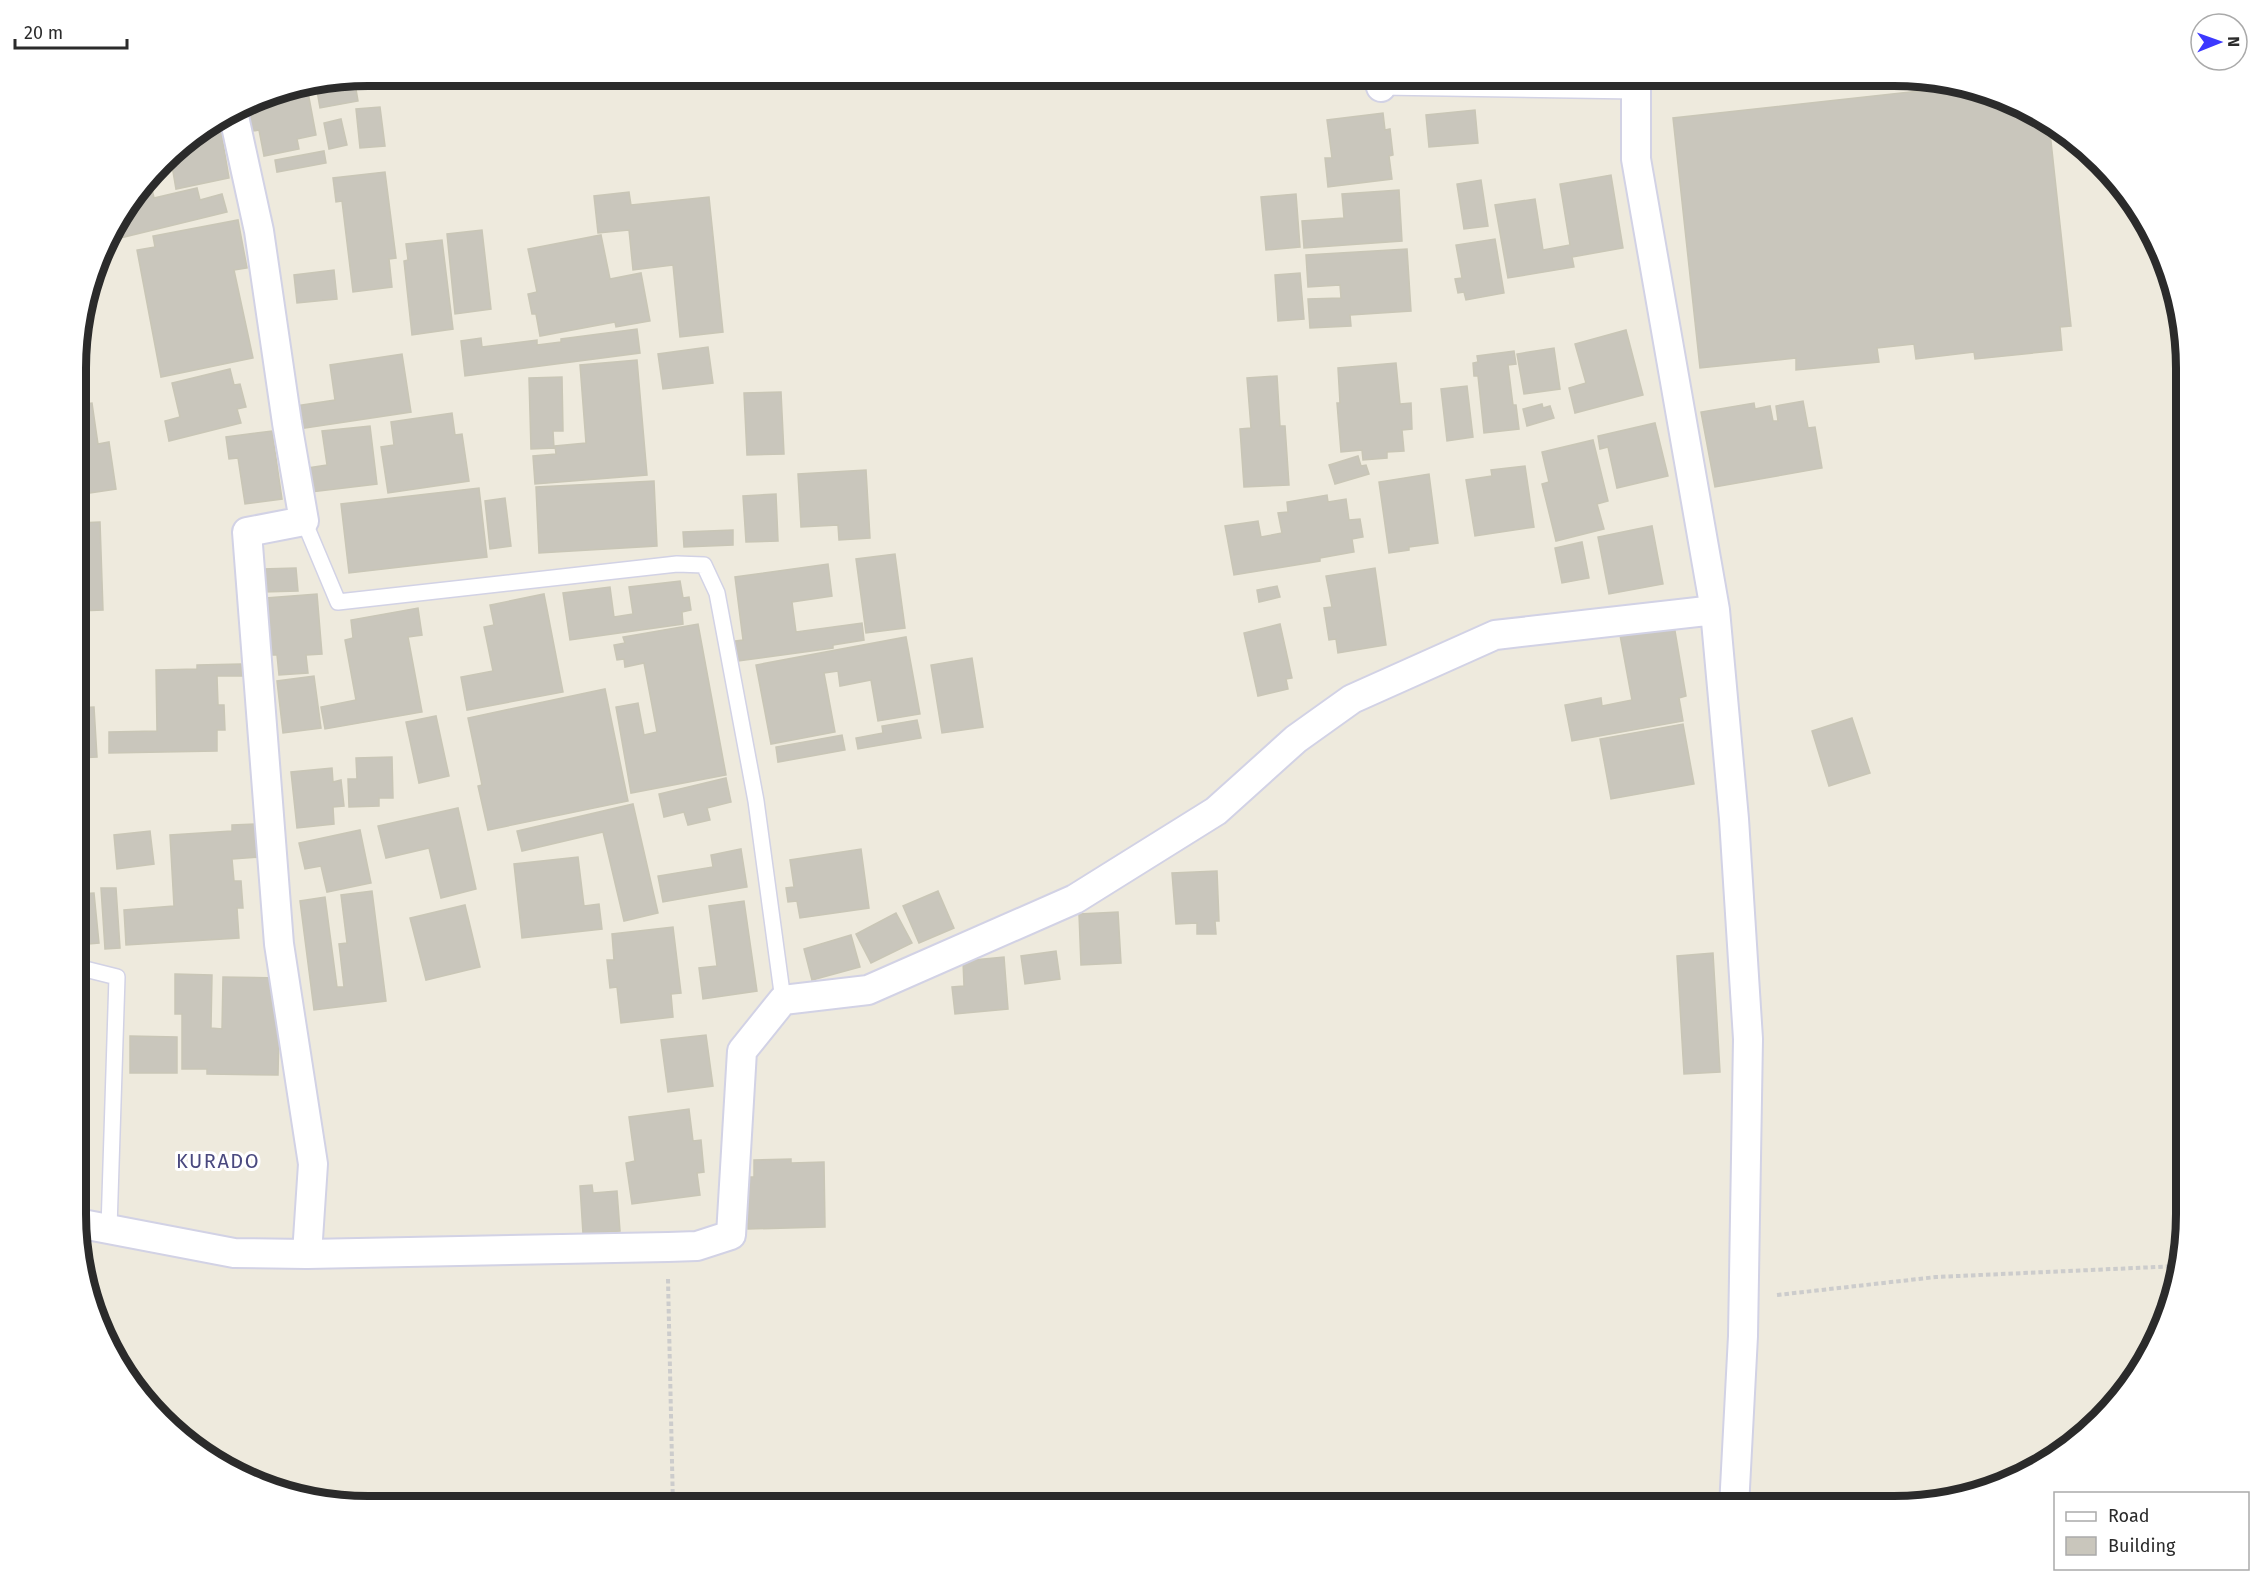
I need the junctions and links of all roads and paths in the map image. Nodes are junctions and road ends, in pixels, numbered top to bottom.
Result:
1 (1636, 86) edge
2 (235, 119) edge
3 (304, 521) junction
4 (1715, 610) junction
5 (86, 969) edge
6 (783, 1000) junction
7 (86, 1224) edge
8 (109, 1228) junction
9 (668, 1247) junction
10 (307, 1254) junction
11 (2170, 1266) edge
12 (1743, 1299) junction
13 (673, 1496) edge
14 (1734, 1496) edge

1 - 4 street
2 - 3 street
3 - 6 lane
3 - 10 street
4 - 6 street
4 - 12 street
5 - 8 lane
6 - 9 street
7 - 8 street
8 - 10 street
9 - 10 street
9 - 13 path
11 - 12 path
12 - 14 street

